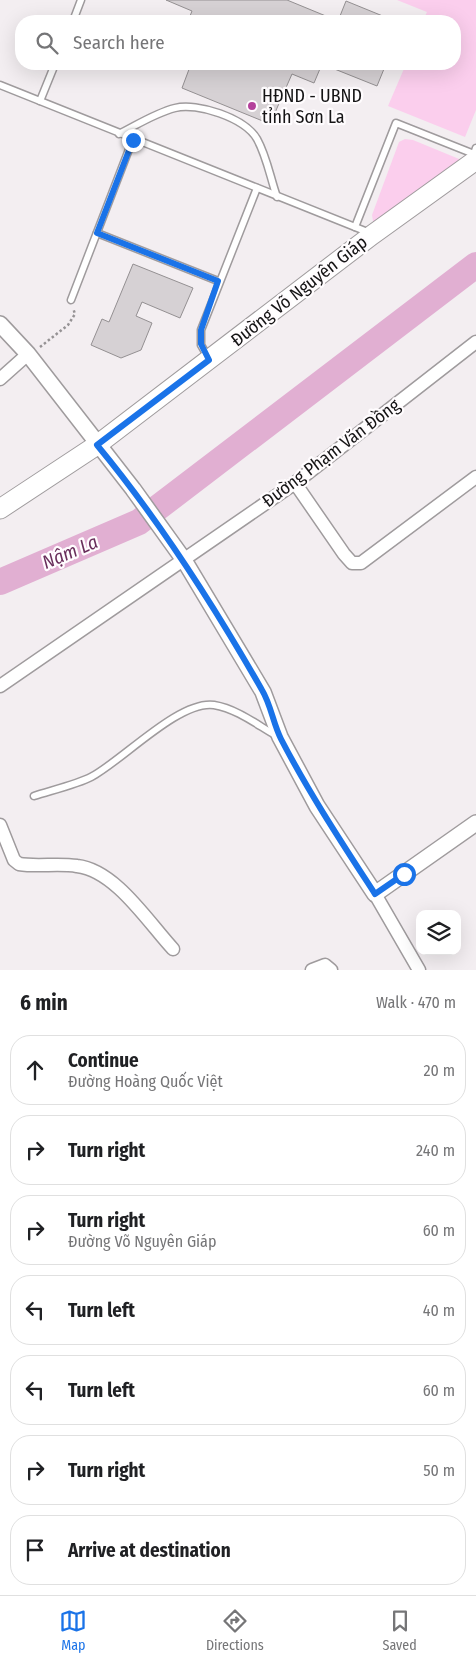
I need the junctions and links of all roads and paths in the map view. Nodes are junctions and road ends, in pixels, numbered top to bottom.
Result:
1 (81, 0) edge
2 (75, 15) edge
3 (53, 70) edge
4 (0, 85) edge
5 (40, 101) junction
6 (119, 134) junction
7 (133, 140) junction
8 (475, 155) edge
9 (257, 188) junction
10 (277, 197) junction
11 (355, 227) junction
12 (97, 233) junction
13 (372, 235) junction
14 (218, 281) junction
15 (71, 300) joint
16 (0, 324) edge
17 (476, 342) edge
18 (28, 354) junction
19 (209, 360) junction
20 (0, 379) edge
21 (97, 445) junction
22 (476, 477) edge
23 (295, 483) junction
24 (0, 509) edge
25 (180, 554) junction
26 (0, 686) edge
27 (280, 737) junction
28 (34, 796) dead end
29 (476, 823) edge
30 (0, 825) edge
31 (375, 894) junction
32 (173, 949) dead end
33 (312, 970) edge
34 (331, 970) edge
35 (419, 970) edge

1 - 2 lane
3 - 5 lane
4 - 5 lane
5 - 6 lane
6 - 7 lane
6 - 10 lane
7 - 9 lane
7 - 12 lane
8 - 11 lane
8 - 13 main road, Đường Võ Nguyên Giáp
9 - 10 lane
9 - 14 lane
10 - 11 lane
11 - 13 lane
12 - 14 lane
12 - 15 lane
13 - 19 main road, Đường Võ Nguyên Giáp
14 - 19 lane
15 - 18 path
16 - 18 street
17 - 23 street, Đường Phạm Văn Đồng
18 - 20 street
18 - 21 street
19 - 21 main road, Đường Võ Nguyên Giáp
21 - 24 main road, Đường Võ Nguyên Giáp
21 - 25 street
22 - 23 street
23 - 25 street, Đường Phạm Văn Đồng
25 - 26 street, Đường Phạm Văn Đồng
25 - 27 street
27 - 28 lane
27 - 31 street
29 - 31 street
30 - 32 street
31 - 35 street
33 - 34 street

